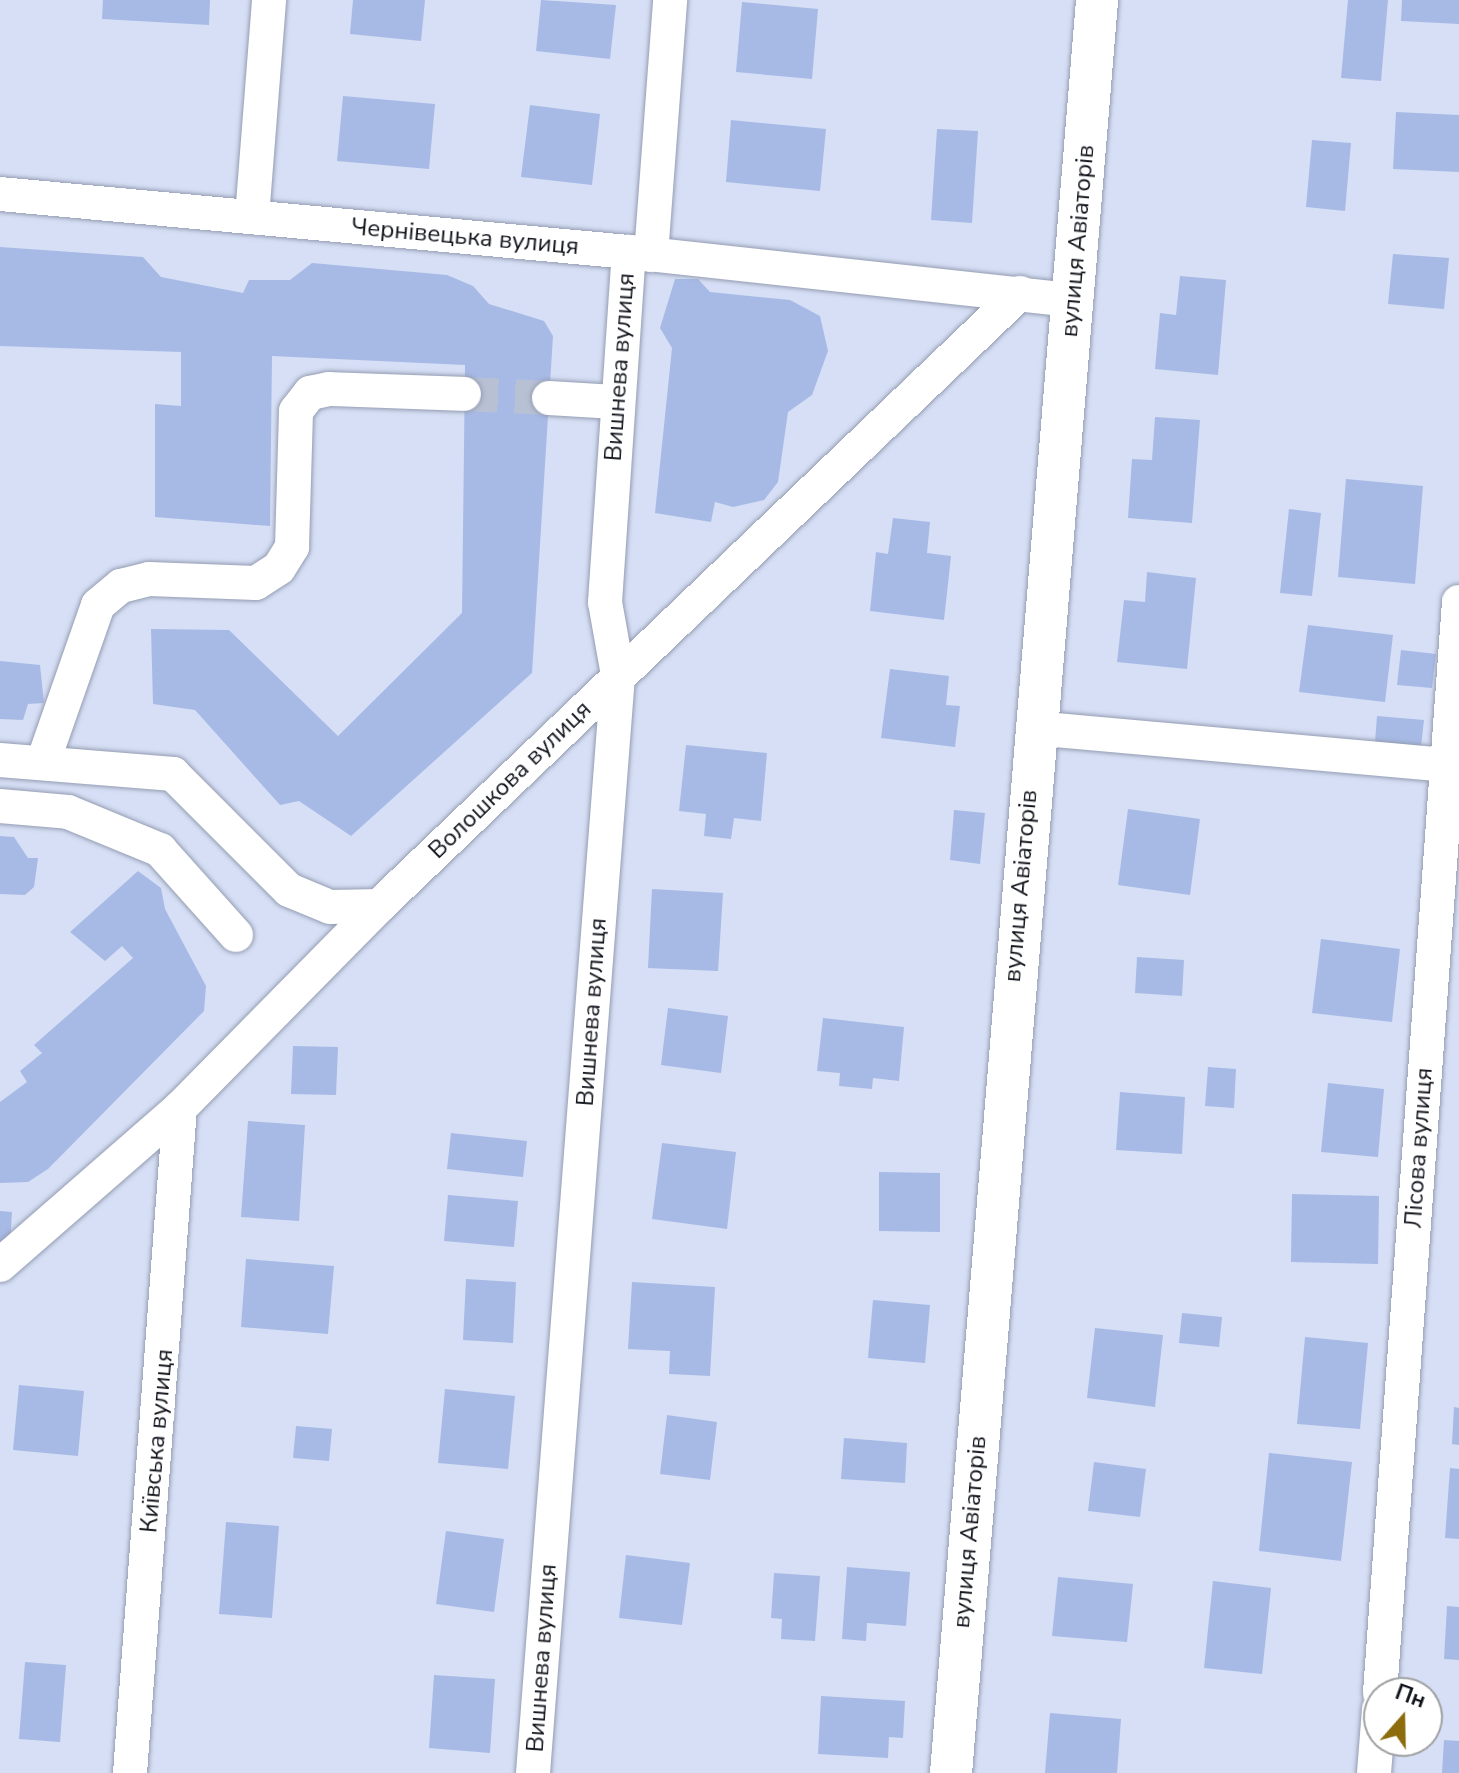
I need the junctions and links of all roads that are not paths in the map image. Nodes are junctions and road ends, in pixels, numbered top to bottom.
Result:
1 (269, 0) edge
2 (670, 0) edge
3 (1097, 0) edge
4 (0, 194) edge
5 (252, 217) junction
6 (640, 254) junction
7 (1020, 293) junction
8 (1073, 300) junction
9 (464, 394) tunnel mouth
10 (549, 398) tunnel mouth
11 (615, 402) junction
12 (1459, 602) edge
13 (618, 675) junction
14 (1033, 728) junction
15 (0, 760) edge
16 (43, 762) junction
17 (1452, 766) edge
18 (0, 806) edge
19 (379, 906) junction
20 (236, 935) dead end
21 (180, 1108) junction
22 (0, 1265) edge
23 (1381, 1677) edge
24 (130, 1773) edge
25 (533, 1773) edge
26 (951, 1773) edge

1 - 5 street
2 - 6 street, Вишнева вулиця
3 - 8 main road, вулиця Авіаторів
4 - 5 street, Чернівецька вулиця
5 - 6 street, Чернівецька вулиця
6 - 7 street, Чернівецька вулиця
6 - 11 street, Вишнева вулиця
7 - 8 street, Чернівецька вулиця
7 - 13 street, Волошкова вулиця
8 - 14 main road, вулиця Авіаторів
9 - 16 street
10 - 11 street
11 - 13 street, Вишнева вулиця
12 - 17 street, Лісова вулиця
13 - 19 street, Волошкова вулиця
13 - 25 street, Вишнева вулиця
14 - 17 street
14 - 26 main road, вулиця Авіаторів
15 - 16 street
16 - 19 street
17 - 23 street, Лісова вулиця
18 - 20 street
19 - 21 street, Волошкова вулиця
21 - 22 street, Волошкова вулиця
21 - 24 street, Київська вулиця

